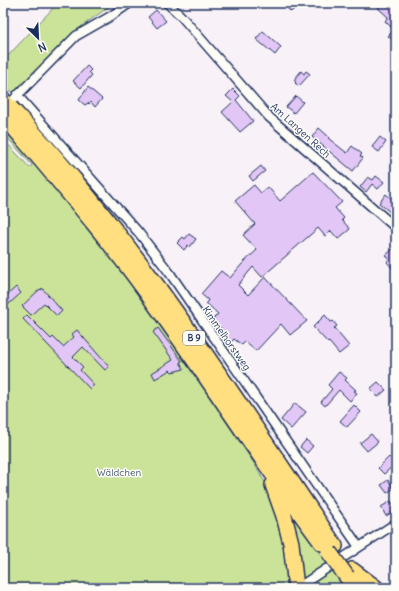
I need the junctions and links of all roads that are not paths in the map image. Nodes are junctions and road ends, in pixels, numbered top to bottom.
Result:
1 (130, 3) edge
2 (167, 3) edge
3 (11, 98) edge
4 (3, 117) edge
5 (396, 228) edge
6 (267, 467) junction
7 (396, 522) edge
8 (359, 547) junction
9 (332, 549) junction
10 (352, 578) edge
11 (296, 583) edge
12 (368, 588) edge
13 (376, 588) edge

1 - 3 street
2 - 5 street, Am Langen Rech
3 - 8 street, Kimmelhorstweg
3 - 9 highway, B 9
4 - 6 highway, B 9
6 - 9 highway
6 - 11 highway, B 9
7 - 8 street
8 - 11 street
9 - 10 highway, bridge
10 - 12 highway
10 - 13 highway

